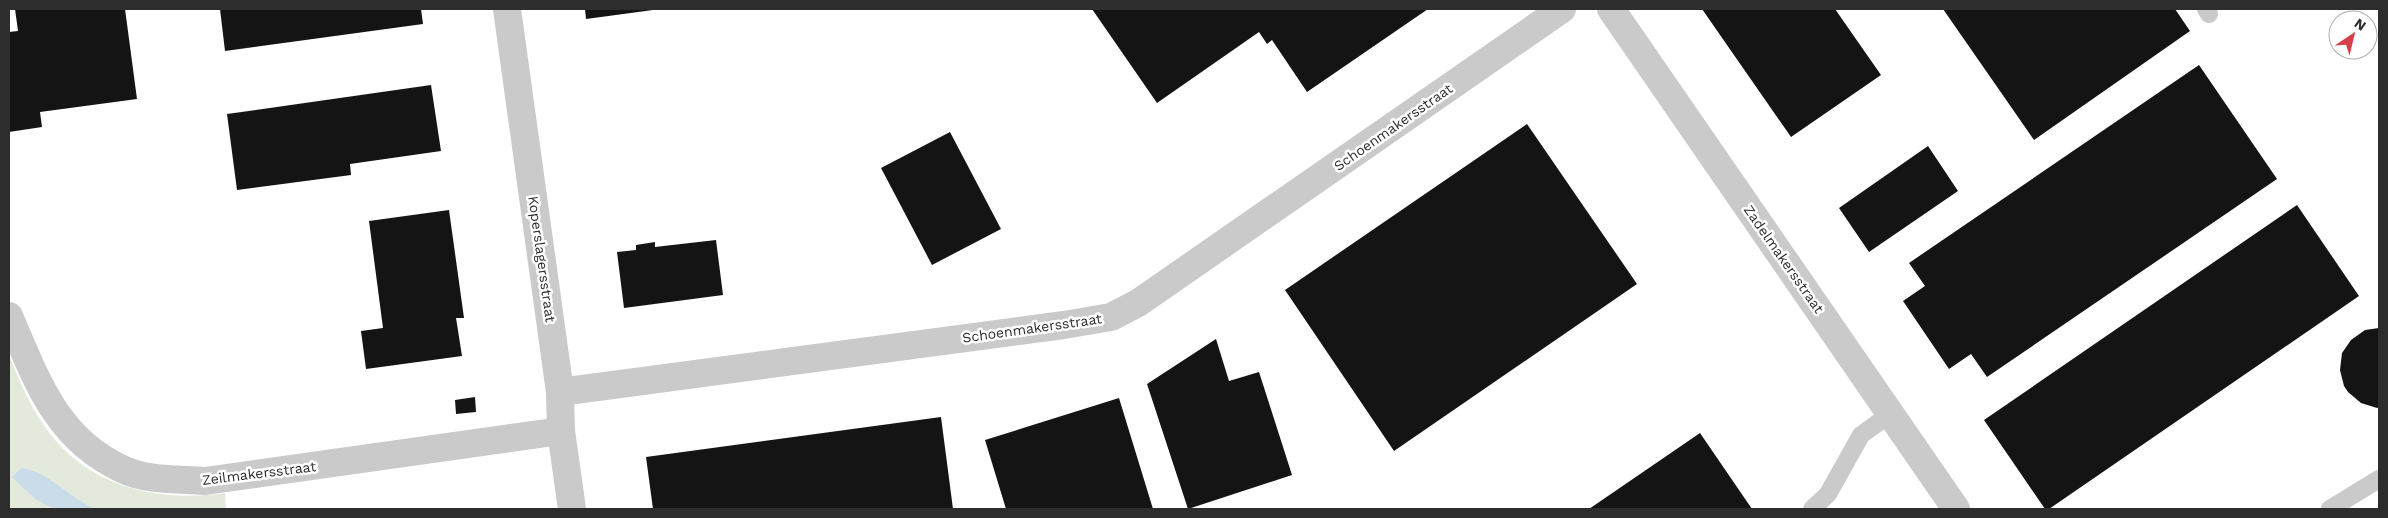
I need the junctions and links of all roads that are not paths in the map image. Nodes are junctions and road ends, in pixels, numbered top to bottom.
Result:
1 (507, 9) edge
2 (1562, 9) edge
3 (1611, 9) edge
4 (9, 316) edge
5 (560, 392) junction
6 (1890, 414) junction
7 (561, 431) junction
8 (2379, 479) edge
9 (572, 509) edge
10 (1812, 509) edge
11 (1956, 509) edge
12 (2330, 509) edge

1 - 5 street, Koperslagersstraat
2 - 5 street, Schoenmakersstraat
3 - 6 street, Zadelmakersstraat
4 - 7 street, Zeilmakersstraat
5 - 7 street, Koperslagersstraat
6 - 10 lane
6 - 11 street, Zadelmakersstraat
7 - 9 street, Koperslagersstraat
8 - 12 lane

